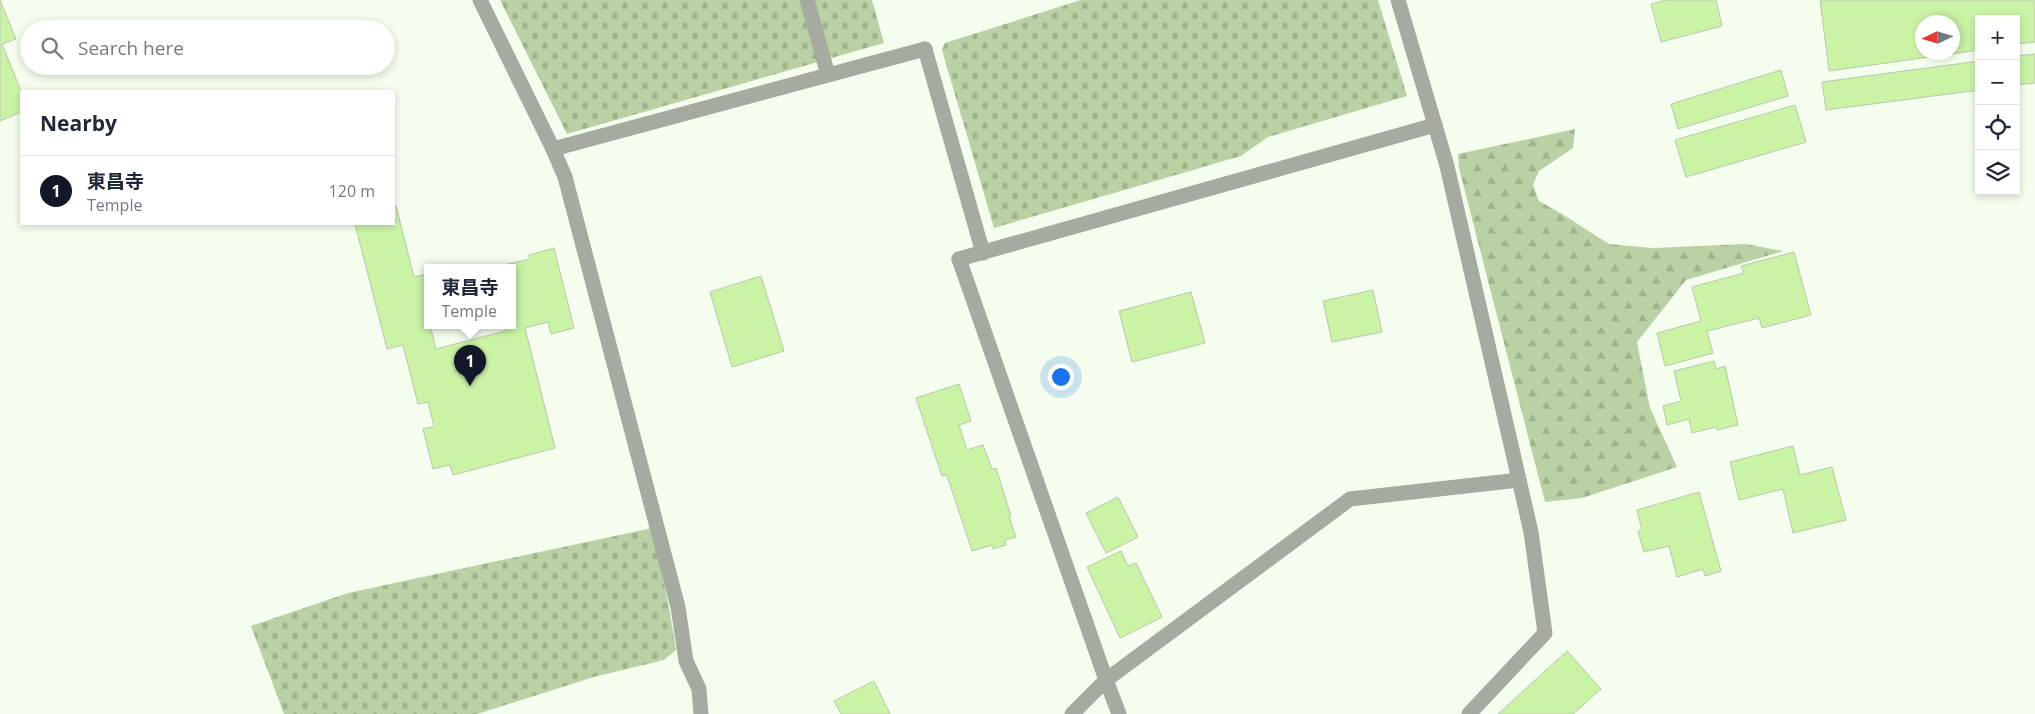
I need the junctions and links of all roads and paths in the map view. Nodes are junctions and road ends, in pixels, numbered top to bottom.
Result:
1 (480, 0) edge
2 (807, 0) edge
3 (1398, 0) edge
4 (828, 75) junction
5 (1435, 125) junction
6 (553, 149) junction
7 (983, 253) junction
8 (1519, 480) junction
9 (1106, 680) junction
10 (701, 714) edge
11 (1072, 714) edge
12 (1119, 714) edge
13 (1469, 714) edge

1 - 6 street
2 - 4 street
3 - 5 street
4 - 6 street
4 - 7 street
5 - 7 street
5 - 8 street
6 - 10 street
7 - 9 street
8 - 9 street
8 - 13 street
9 - 11 street
9 - 12 street

